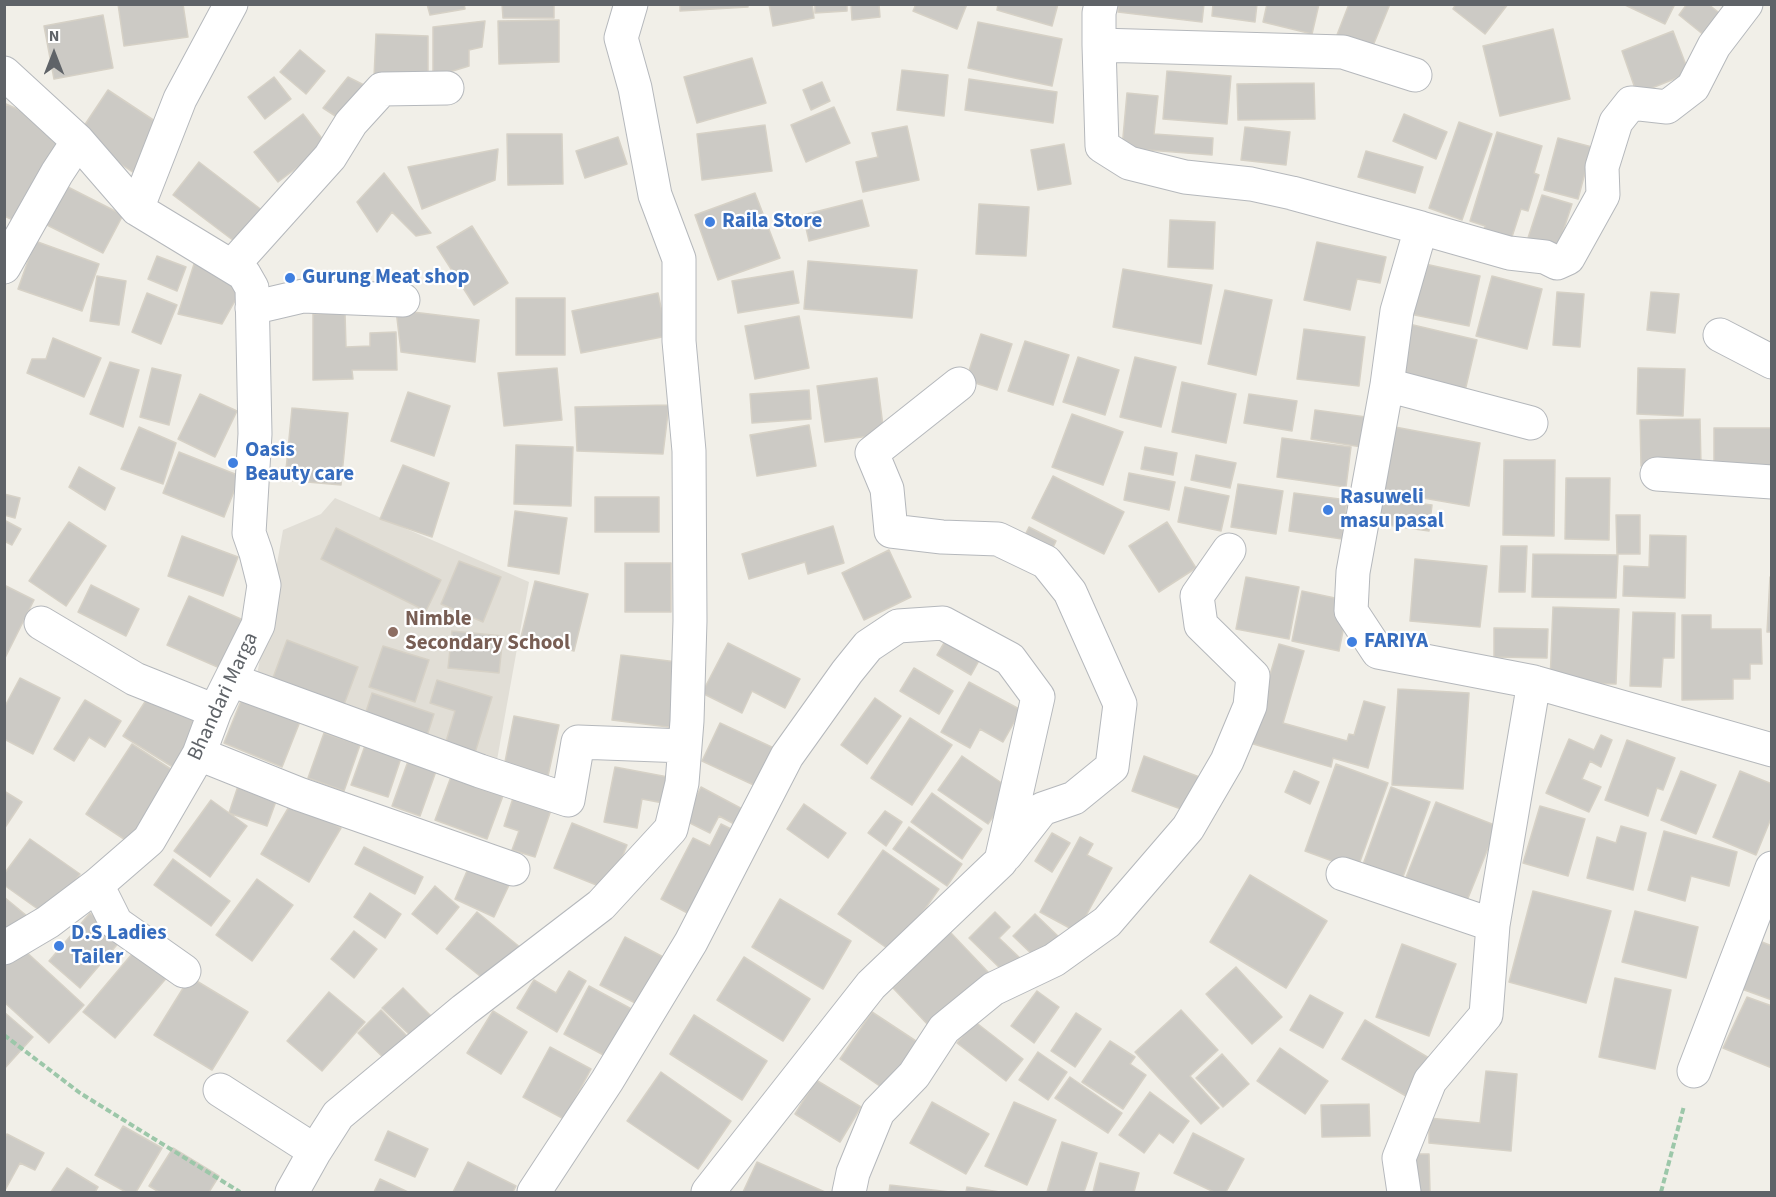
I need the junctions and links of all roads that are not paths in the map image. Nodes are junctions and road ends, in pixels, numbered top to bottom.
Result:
1 (231, 4) edge
2 (631, 4) edge
3 (1101, 4) edge
4 (1746, 4) edge
5 (1099, 45) junction
6 (4, 73) edge
7 (1415, 75) dead end
8 (447, 88) dead end
9 (78, 141) junction
10 (138, 209) junction
11 (1421, 228) junction
12 (232, 266) junction
13 (4, 267) edge
14 (403, 300) dead end
15 (252, 308) junction
16 (1720, 335) dead end
17 (1772, 362) edge
18 (959, 384) dead end
19 (1386, 385) junction
20 (1531, 423) dead end
21 (1657, 474) dead end
22 (1772, 482) edge
23 (1229, 550) dead end
24 (41, 624) dead end
25 (231, 680) junction
26 (1534, 682) junction
27 (215, 711) junction
28 (685, 746) junction
29 (1772, 750) edge
30 (199, 754) junction
31 (1001, 861) junction
32 (1772, 868) edge
33 (513, 869) dead end
34 (1343, 874) dead end
35 (97, 885) junction
36 (1493, 925) junction
37 (4, 948) edge
38 (184, 971) dead end
39 (1694, 1071) road end
40 (220, 1090) dead end
41 (315, 1151) junction
42 (292, 1192) edge
43 (534, 1192) edge
44 (708, 1192) edge
45 (849, 1192) edge
46 (1404, 1192) edge

1 - 10 street
2 - 28 street
3 - 5 street
4 - 11 street
5 - 7 street
5 - 11 street
6 - 9 street, Bhandari Marga
8 - 12 street
9 - 10 street, Bhandari Marga
9 - 13 street
10 - 12 street, Bhandari Marga
11 - 19 street
12 - 15 street, Bhandari Marga
14 - 15 street
15 - 25 street, Bhandari Marga
16 - 17 street
18 - 31 street
19 - 20 street
19 - 26 street
21 - 22 street
23 - 45 street
24 - 27 street
25 - 27 street, Bhandari Marga
25 - 28 street
26 - 29 street
26 - 36 street
27 - 30 street, Bhandari Marga
28 - 41 street
30 - 33 street
30 - 35 street, Bhandari Marga
31 - 43 street
31 - 44 street
32 - 39 street
34 - 36 street
35 - 37 street, Bhandari Marga
35 - 38 street
36 - 46 street
40 - 41 street
41 - 42 street

